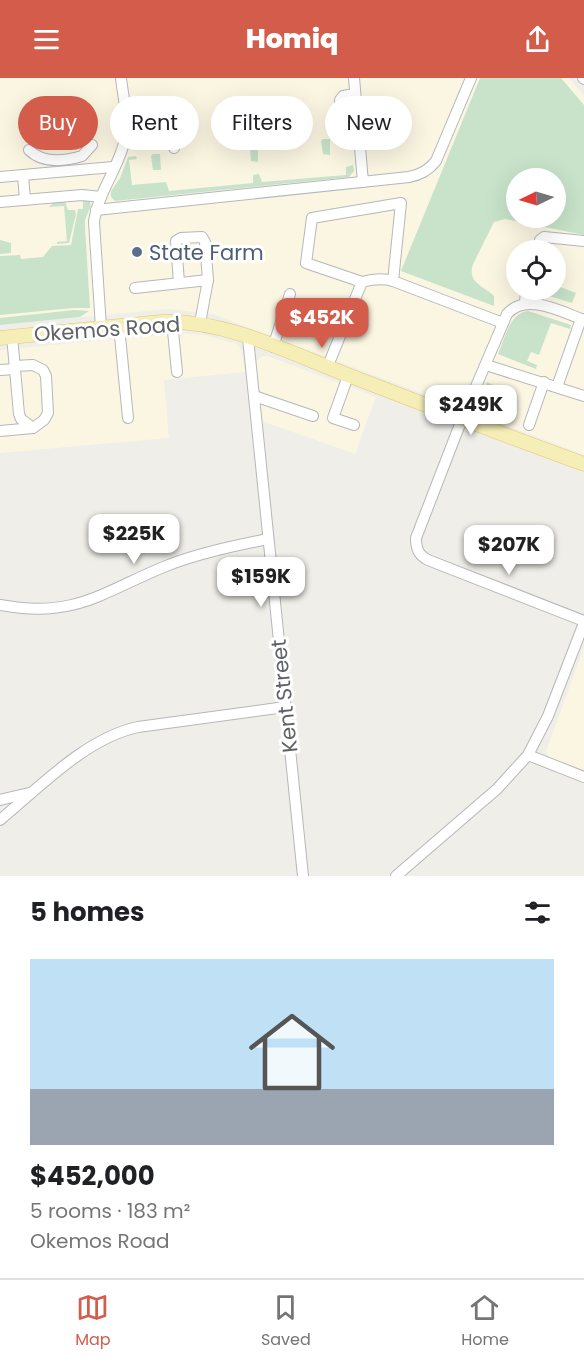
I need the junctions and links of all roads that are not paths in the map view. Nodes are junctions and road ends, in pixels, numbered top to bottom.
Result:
1 (121, 78) edge
2 (354, 78) edge
3 (471, 78) edge
4 (355, 94) junction
5 (123, 96) edge
6 (343, 96) edge
7 (29, 150) dead end
8 (88, 150) edge
9 (120, 150) edge
10 (113, 167) junction
11 (23, 175) junction
12 (0, 177) edge
13 (363, 182) junction
14 (101, 198) junction
15 (25, 200) junction
16 (0, 202) edge
17 (96, 210) junction
18 (540, 240) edge
19 (584, 241) edge
20 (208, 280) junction
21 (393, 281) junction
22 (362, 282) junction
23 (179, 283) junction
24 (135, 288) dead end
25 (290, 294) dead end
26 (525, 300) edge
27 (525, 303) junction
28 (582, 320) edge
29 (172, 321) junction
30 (503, 322) junction
31 (200, 323) junction
32 (119, 326) junction
33 (101, 327) junction
34 (6, 337) edge
35 (248, 338) junction
36 (273, 347) junction
37 (486, 365) junction
38 (15, 368) junction
39 (327, 368) junction
40 (0, 370) edge
41 (177, 372) dead end
42 (348, 376) junction
43 (544, 382) junction
44 (557, 387) junction
45 (583, 394) edge
46 (254, 396) junction
47 (313, 416) dead end
48 (128, 418) dead end
49 (462, 419) junction
50 (354, 425) dead end
51 (529, 425) dead end
52 (33, 428) junction
53 (0, 431) edge
54 (584, 464) edge
55 (268, 539) junction
56 (0, 605) edge
57 (584, 622) edge
58 (285, 707) junction
59 (528, 755) junction
60 (584, 777) edge
61 (33, 793) junction
62 (0, 800) edge
63 (0, 820) edge
64 (303, 876) edge
65 (396, 876) edge

1 - 5 street
2 - 4 street
3 - 13 street
4 - 6 street
4 - 13 street
7 - 8 street
9 - 10 street
10 - 11 street
10 - 14 street
11 - 12 street
11 - 15 street
13 - 17 street
14 - 15 street
14 - 17 street
15 - 16 street
17 - 33 street
18 - 19 street
20 - 23 street
20 - 23 street
20 - 31 street
21 - 22 street
21 - 22 street
21 - 30 street
22 - 39 street
23 - 24 street
25 - 36 street
26 - 27 street
27 - 28 street
27 - 30 street
28 - 44 street
29 - 31 main road, Okemos Road
29 - 32 main road, Okemos Road
29 - 41 street
30 - 37 street
31 - 35 main road, Okemos Road
32 - 33 main road, Okemos Road
32 - 48 street
33 - 34 main road, Okemos Road
34 - 38 street
35 - 36 main road, Okemos Road
35 - 46 street, Kent Street
36 - 39 main road, Okemos Road
37 - 43 street
37 - 49 street
38 - 40 street
38 - 52 street
38 - 52 street
39 - 42 main road, Okemos Road
42 - 49 main road, Okemos Road
42 - 50 street
43 - 44 street
43 - 51 street
44 - 45 street
46 - 47 street
46 - 55 street, Kent Street
49 - 54 main road, Okemos Road
49 - 57 street
52 - 53 street
55 - 56 street
55 - 58 street, Kent Street
57 - 59 street
58 - 61 street
58 - 64 street, Kent Street
59 - 60 street
59 - 65 street
61 - 62 street
61 - 63 street

